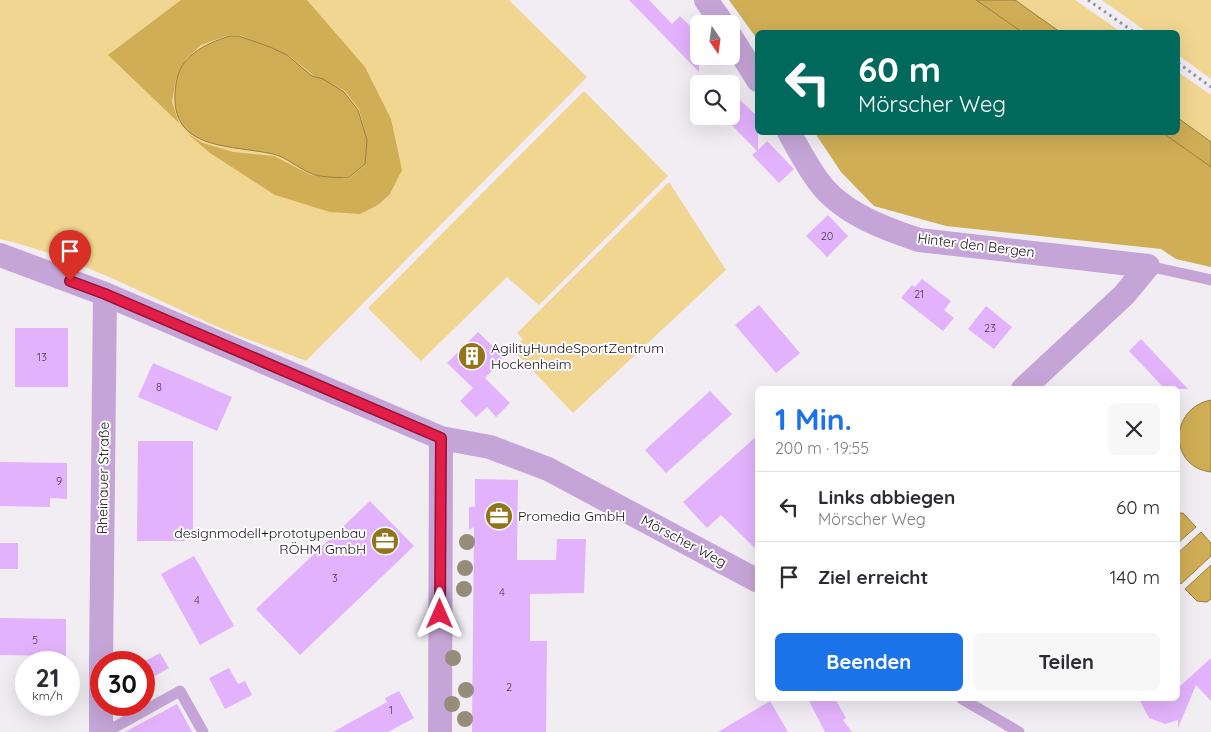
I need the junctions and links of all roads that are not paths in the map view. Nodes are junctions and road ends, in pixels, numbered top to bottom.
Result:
1 (706, 0) edge
2 (717, 15) edge
3 (740, 51) edge
4 (755, 75) edge
5 (791, 135) edge
6 (0, 255) edge
7 (1148, 266) junction
8 (1211, 280) edge
9 (105, 294) junction
10 (1026, 386) edge
11 (441, 438) junction
12 (755, 579) edge
13 (101, 651) edge
14 (965, 701) edge
15 (101, 716) edge
16 (101, 732) edge
17 (106, 732) edge
18 (203, 732) edge
19 (440, 732) edge
20 (1019, 732) edge

1 - 2 street
3 - 4 street
5 - 7 street, Hinter den Bergen
6 - 9 street, Mörscher Weg
7 - 8 lane
7 - 10 street
9 - 11 street, Mörscher Weg
9 - 13 street, Rheinauer Straße
11 - 12 street, Mörscher Weg
11 - 19 street
14 - 20 lane
15 - 16 street
17 - 18 lane

